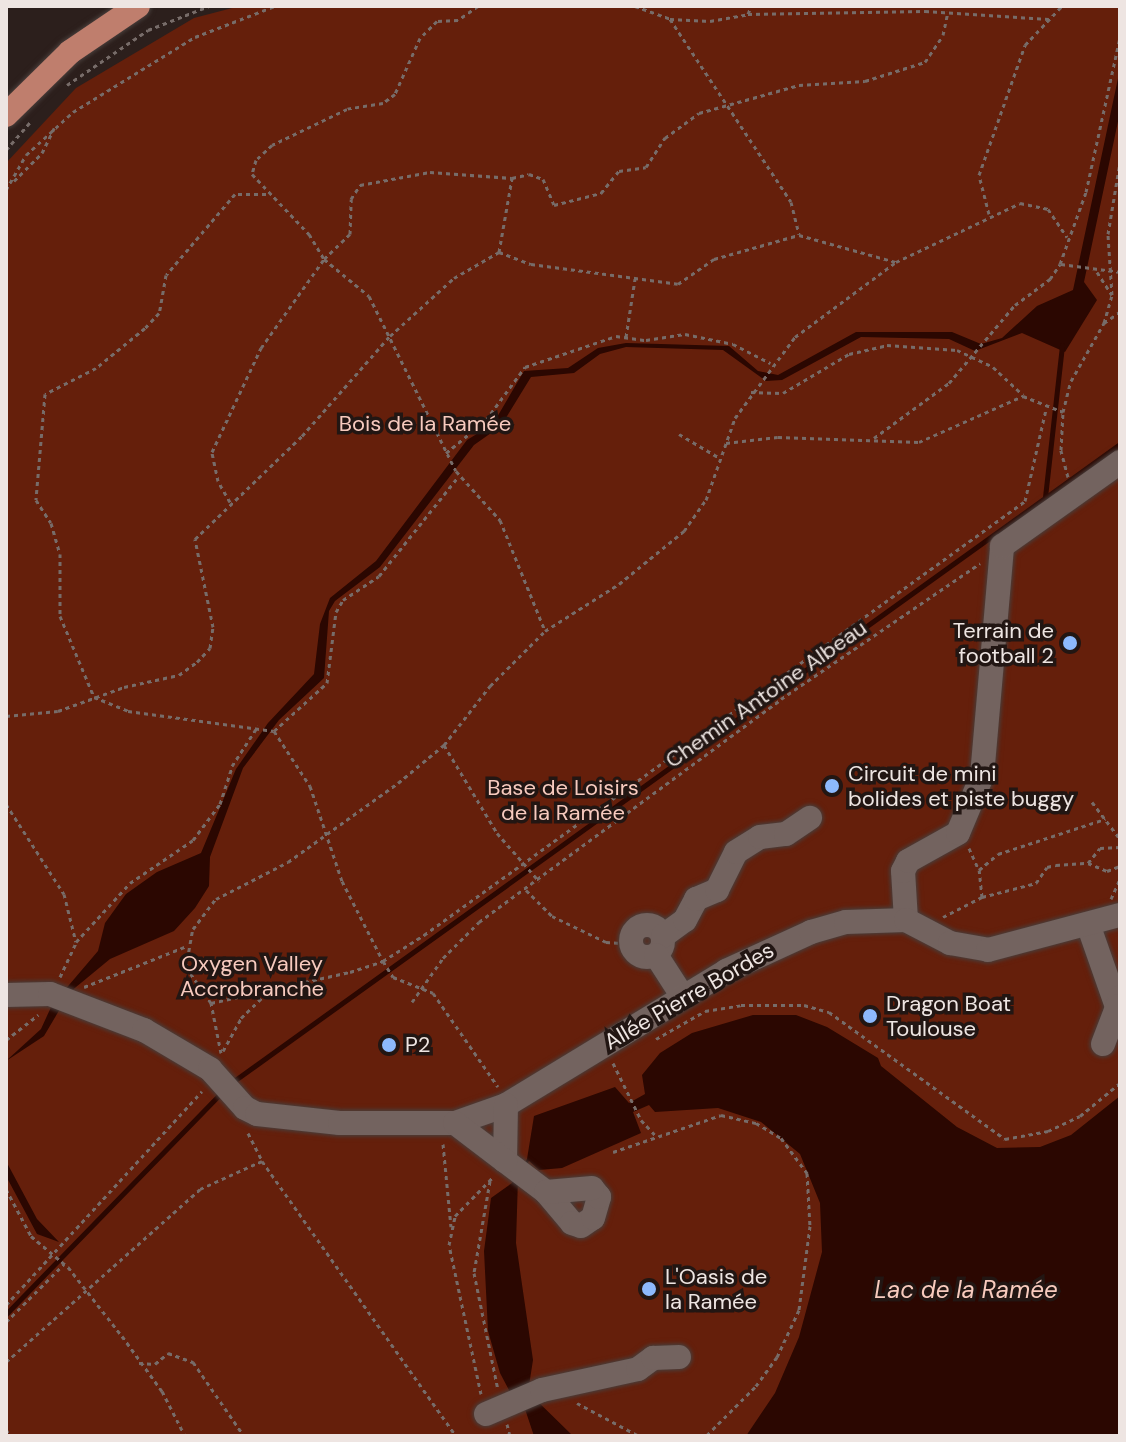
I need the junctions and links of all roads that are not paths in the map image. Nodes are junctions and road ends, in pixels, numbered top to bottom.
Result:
1 (138, 6) edge
2 (6, 115) edge
3 (1120, 462) edge
4 (810, 818) dead end
5 (1120, 915) edge
6 (913, 923) junction
7 (1088, 924) junction
8 (632, 944) road end
9 (669, 969) junction
10 (6, 995) edge
11 (1118, 1002) edge
12 (1103, 1044) dead end
13 (506, 1105) junction
14 (450, 1123) junction
15 (679, 1357) dead end
16 (501, 1410) road end

1 - 2 main road
3 - 6 lane
4 - 9 lane
5 - 7 lane
6 - 7 lane
6 - 9 lane, Allée Pierre Bordes
7 - 11 lane
8 - 9 lane
9 - 13 lane, Allée Pierre Bordes
10 - 14 lane
11 - 12 lane
13 - 14 lane, Allée Pierre Bordes
13 - 14 lane
15 - 16 lane

